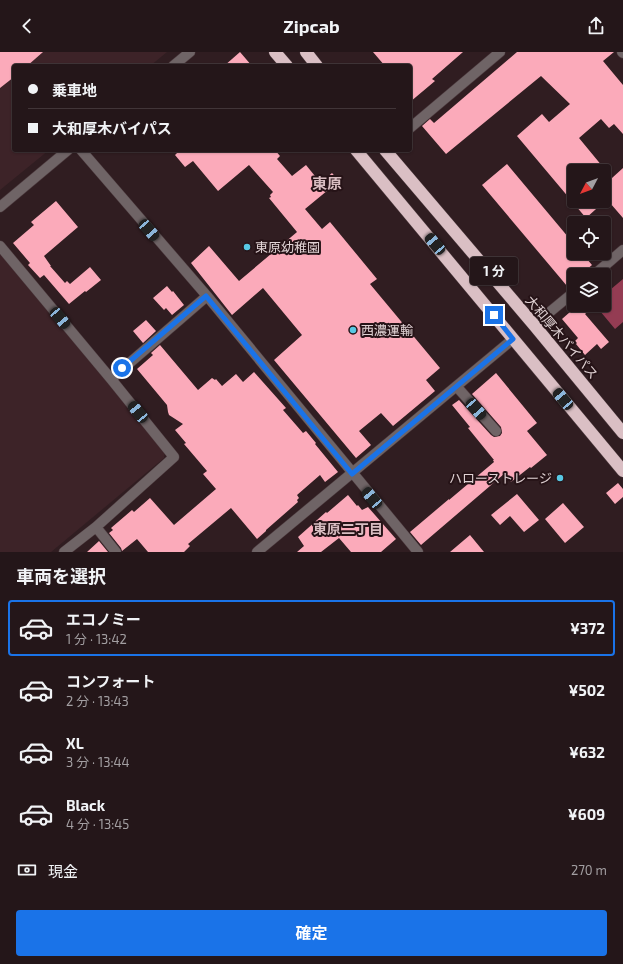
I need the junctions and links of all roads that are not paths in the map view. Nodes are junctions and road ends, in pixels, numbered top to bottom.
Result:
1 (190, 52) edge
2 (275, 52) edge
3 (306, 52) edge
4 (500, 52) edge
5 (175, 64) edge
6 (285, 64) edge
7 (315, 64) edge
8 (412, 126) edge
9 (66, 152) edge
10 (83, 152) edge
11 (358, 152) edge
12 (387, 152) edge
13 (0, 207) edge
14 (0, 246) edge
15 (623, 250) edge
16 (602, 268) edge
17 (206, 296) junction
18 (567, 298) edge
19 (534, 325) junction
20 (513, 339) junction
21 (110, 379) junction
22 (457, 387) junction
23 (496, 431) dead end
24 (623, 433) edge
25 (623, 471) edge
26 (352, 474) junction
27 (96, 527) junction
28 (64, 552) edge
29 (116, 552) edge
30 (257, 552) edge
31 (418, 552) edge

1 - 5 street
2 - 6 highway
3 - 7 highway
4 - 8 street
9 - 13 street
10 - 17 street
11 - 20 highway
12 - 19 highway, 大和厚木バイパス
14 - 21 street
15 - 16 street
17 - 21 street
17 - 26 street
18 - 19 street
19 - 24 highway, 大和厚木バイパス
20 - 22 street
20 - 25 highway
21 - 27 street
22 - 23 street
22 - 26 street
26 - 30 street
26 - 31 street
27 - 28 street
27 - 29 street

